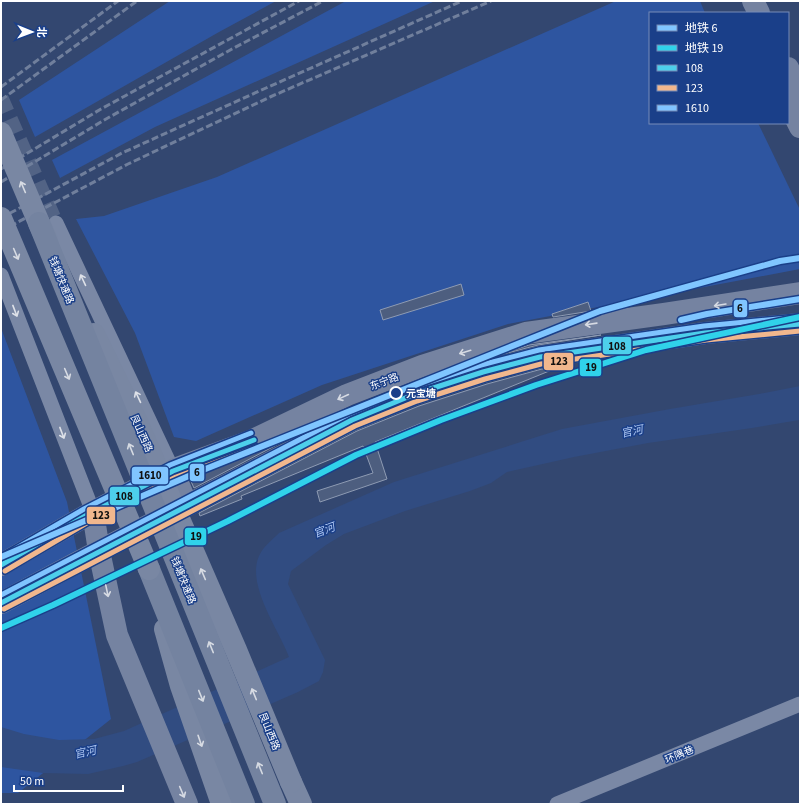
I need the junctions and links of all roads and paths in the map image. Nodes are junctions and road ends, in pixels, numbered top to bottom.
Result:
1 (736, 1) edge
2 (753, 1) edge
3 (742, 12) edge
4 (758, 12) edge
5 (789, 70) edge
6 (800, 92) edge
7 (789, 105) edge
8 (800, 127) edge
9 (1, 133) edge
10 (1, 218) edge
11 (47, 223) junction
12 (1, 275) edge
13 (800, 293) edge
14 (800, 324) edge
15 (173, 470) junction
16 (187, 505) junction
17 (93, 512) junction
18 (99, 551) junction
19 (1, 565) edge
20 (149, 569) junction
21 (1, 604) edge
22 (800, 704) edge
23 (187, 804) edge
24 (222, 804) edge
25 (244, 804) edge
26 (275, 804) edge
27 (301, 804) edge
28 (557, 804) edge

1 - 3 main road
2 - 4 main road
5 - 6 main road
7 - 8 main road
11 -> 9 main road, 艮山西路, bridge
10 -> 20 main road, bridge
15 -> 11 street, 艮山西路
26 -> 11 highway, 钱塘快速路, bridge
27 -> 11 main road, 艮山西路, bridge
12 -> 17 street
13 -> 15 main road, 东宁路
14 - 16 main road
15 - 16 main road
15 - 17 main road, 东宁路
16 - 18 main road
17 - 18 main road
17 - 19 main road, 东宁路
18 - 21 main road
18 -> 23 main road
20 -> 24 main road
20 -> 25 highway
22 - 28 street, 环隅巷

